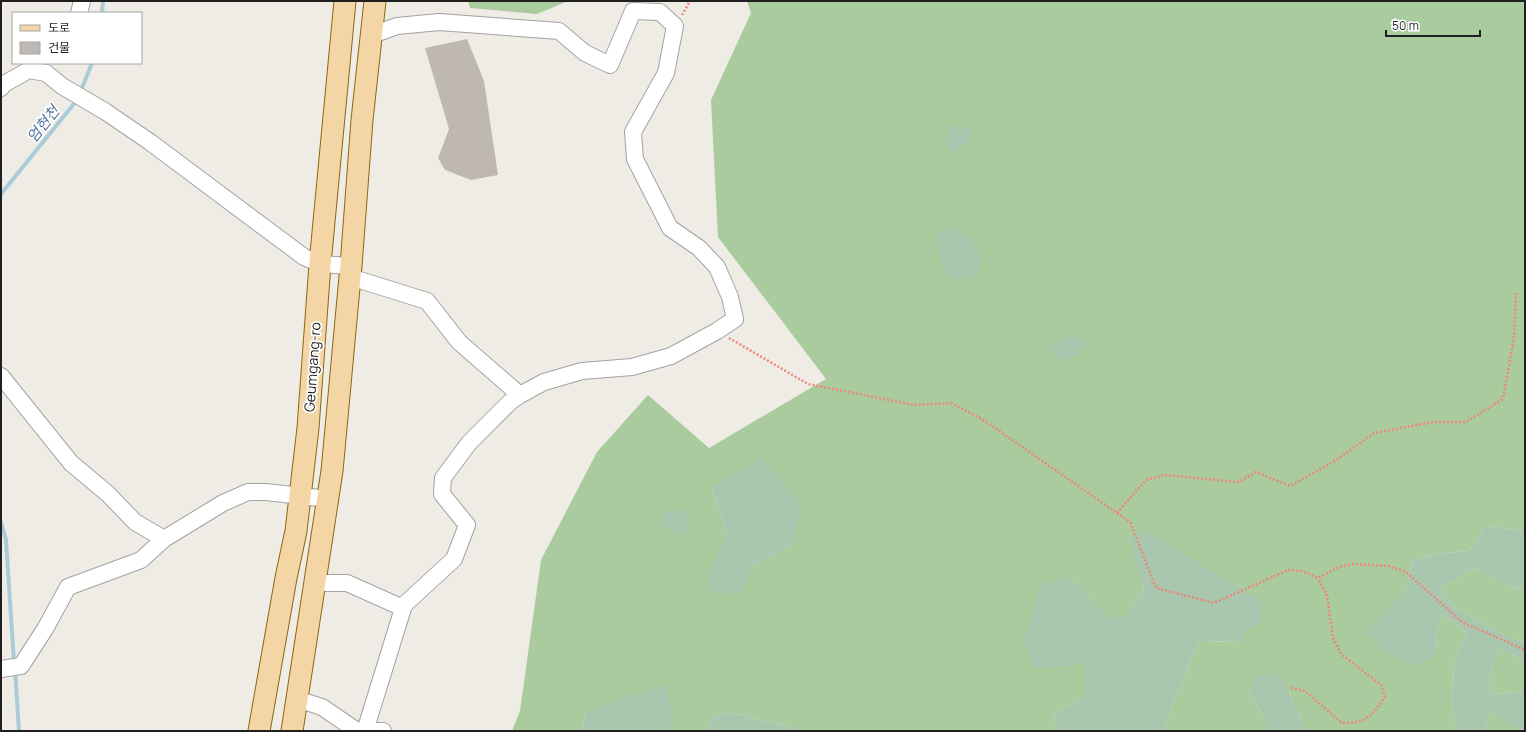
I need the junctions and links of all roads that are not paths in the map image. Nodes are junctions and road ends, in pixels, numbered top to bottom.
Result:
1 (82, 1) edge
2 (345, 1) edge
3 (375, 1) edge
4 (79, 12) edge
5 (372, 35) junction
6 (50, 68) edge
7 (1, 88) edge
8 (320, 264) junction
9 (351, 272) junction
10 (1, 376) edge
11 (520, 395) junction
12 (300, 495) junction
13 (328, 499) junction
14 (164, 539) junction
15 (314, 583) junction
16 (403, 608) junction
17 (2, 668) edge
18 (297, 699) junction
19 (260, 731) edge
20 (292, 731) edge
21 (357, 731) edge
22 (365, 731) edge
23 (377, 731) edge
24 (383, 731) edge

1 - 4 street
2 - 8 main road, Geumgang-ro
3 - 5 main road, Geumgang-ro
5 - 9 main road, Geumgang-ro
5 - 11 street
6 - 7 street
6 - 8 street
8 - 9 street
8 - 12 main road, Geumgang-ro
9 - 11 street
9 - 13 main road, Geumgang-ro
10 - 14 street
11 - 16 street
12 - 13 street
12 - 14 street
12 - 19 main road, Geumgang-ro
13 - 15 main road, Geumgang-ro
14 - 17 street
15 - 16 street
15 - 18 main road, Geumgang-ro
16 - 22 street
18 - 20 main road, Geumgang-ro
18 - 21 street
23 - 24 street

